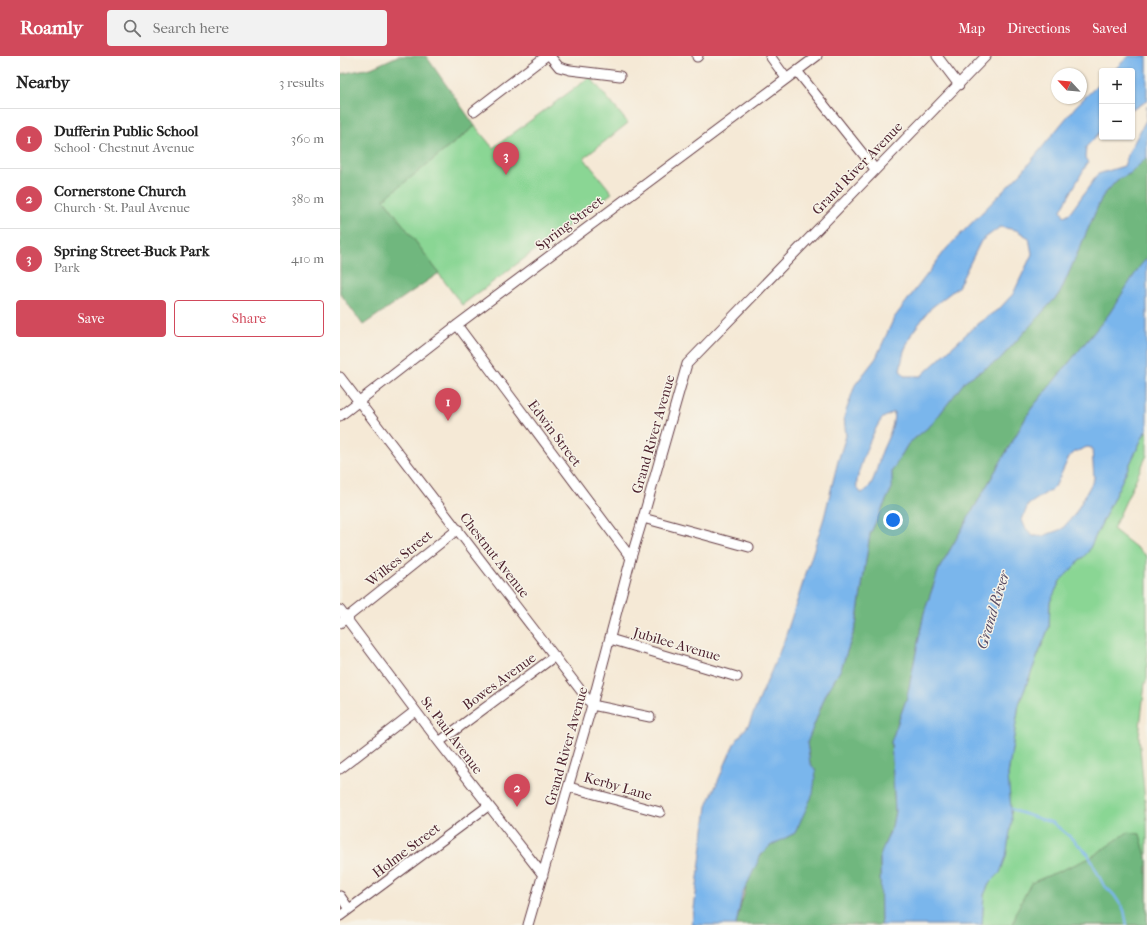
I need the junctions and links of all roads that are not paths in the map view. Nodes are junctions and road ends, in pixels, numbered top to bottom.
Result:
1 (546, 56) edge
2 (550, 56) edge
3 (770, 56) edge
4 (817, 56) edge
5 (937, 56) edge
6 (986, 56) edge
7 (797, 71) junction
8 (620, 76) dead end
9 (786, 78) junction
10 (959, 85) junction
11 (474, 111) dead end
12 (875, 169) junction
13 (457, 325) junction
14 (340, 377) edge
15 (359, 401) junction
16 (340, 416) edge
17 (643, 518) junction
18 (458, 529) junction
19 (749, 547) dead end
20 (631, 558) junction
21 (340, 610) edge
22 (343, 621) edge
23 (610, 639) junction
24 (555, 656) junction
25 (737, 676) dead end
26 (592, 705) junction
27 (415, 710) junction
28 (650, 717) dead end
29 (439, 742) junction
30 (340, 769) edge
31 (569, 787) junction
32 (488, 806) junction
33 (660, 812) dead end
34 (544, 875) junction
35 (340, 896) edge
36 (349, 909) junction
37 (340, 916) edge
38 (528, 925) edge

1 - 11 street
2 - 8 street
3 - 9 street
4 - 7 street, Spring Street
5 - 10 street
6 - 10 street, Grand River Avenue
7 - 9 street, Spring Street
7 - 12 street
9 - 13 street, Spring Street
10 - 12 street, Grand River Avenue
12 - 17 street, Grand River Avenue
13 - 15 street, Spring Street
13 - 20 street, Edwin Street
14 - 15 street, Chestnut Avenue
15 - 16 street, Spring Street
15 - 18 street, Chestnut Avenue
17 - 19 street
17 - 20 street, Grand River Avenue
18 - 22 street, Wilkes Street
18 - 24 street, Chestnut Avenue
20 - 23 street, Grand River Avenue
21 - 22 street, St. Paul Avenue
22 - 27 street, St. Paul Avenue
23 - 25 street, Jubilee Avenue
23 - 26 street, Grand River Avenue
24 - 26 street, Chestnut Avenue
24 - 29 street, Bowes Avenue
26 - 28 street
26 - 31 street, Grand River Avenue
27 - 29 street, St. Paul Avenue
27 - 30 street
29 - 32 street, St. Paul Avenue
31 - 33 street, Kerby Lane
31 - 34 street, Grand River Avenue
32 - 34 street, St. Paul Avenue
32 - 36 street, Holme Street
34 - 38 street, Grand River Avenue
35 - 36 street
36 - 37 street, Holme Street

